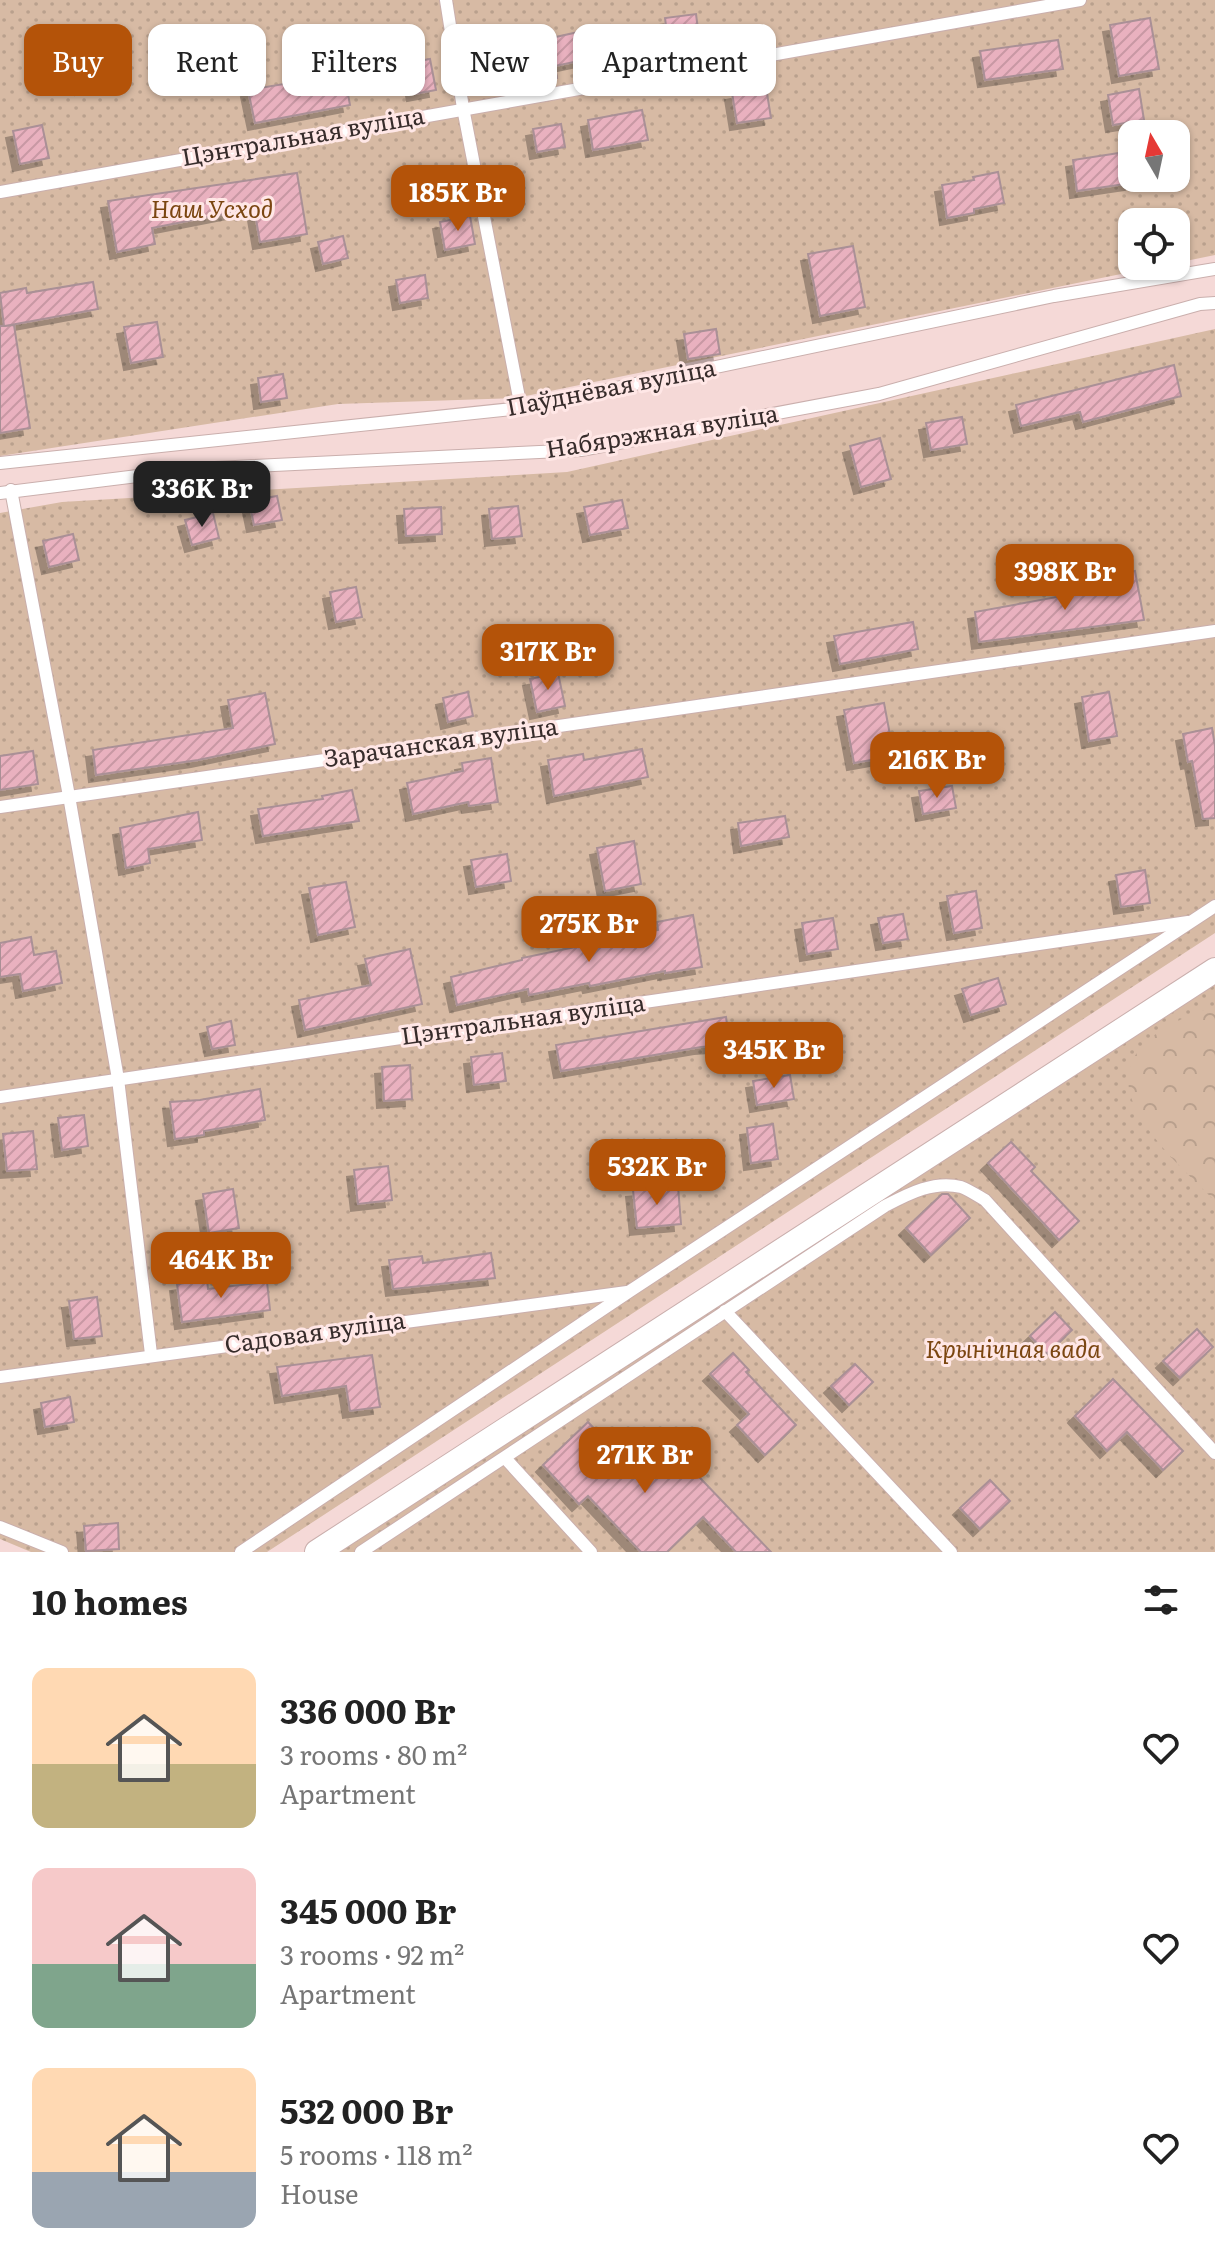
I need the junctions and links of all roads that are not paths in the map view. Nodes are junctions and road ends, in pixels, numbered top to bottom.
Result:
1 (446, 0) edge
2 (1080, 0) edge
3 (463, 108) junction
4 (0, 192) edge
5 (1215, 269) edge
6 (1215, 303) edge
7 (521, 408) junction
8 (0, 463) edge
9 (5, 492) edge
10 (1215, 631) edge
11 (69, 796) junction
12 (0, 807) edge
13 (1215, 906) edge
14 (1188, 922) junction
15 (1215, 970) edge
16 (118, 1079) junction
17 (0, 1097) edge
18 (630, 1291) junction
19 (725, 1311) junction
20 (151, 1354) junction
21 (0, 1377) edge
22 (1215, 1453) edge
23 (505, 1458) junction
24 (0, 1527) edge
25 (62, 1552) edge
26 (241, 1552) edge
27 (317, 1552) edge
28 (361, 1552) edge
29 (591, 1552) edge
30 (951, 1552) edge

1 - 3 lane
2 - 3 lane, Цэнтральная вуліца
3 - 4 lane, Цэнтральная вуліца
3 - 7 lane
5 - 7 lane, Паўднёвая вуліца
6 - 9 lane, Набярэжная вуліца
7 - 8 lane, Паўднёвая вуліца
9 - 11 lane
10 - 11 lane, Зарачанская вуліца
11 - 12 lane, Зарачанская вуліца
11 - 16 lane
13 - 14 lane
14 - 16 lane, Цэнтральная вуліца
14 - 18 lane
15 - 27 street
16 - 17 lane, Цэнтральная вуліца
16 - 20 lane
18 - 20 lane, Садовая вуліца
18 - 26 lane
19 - 22 lane
19 - 23 lane
19 - 30 lane
20 - 21 lane, Садовая вуліца
23 - 28 lane
23 - 29 lane
24 - 25 lane

